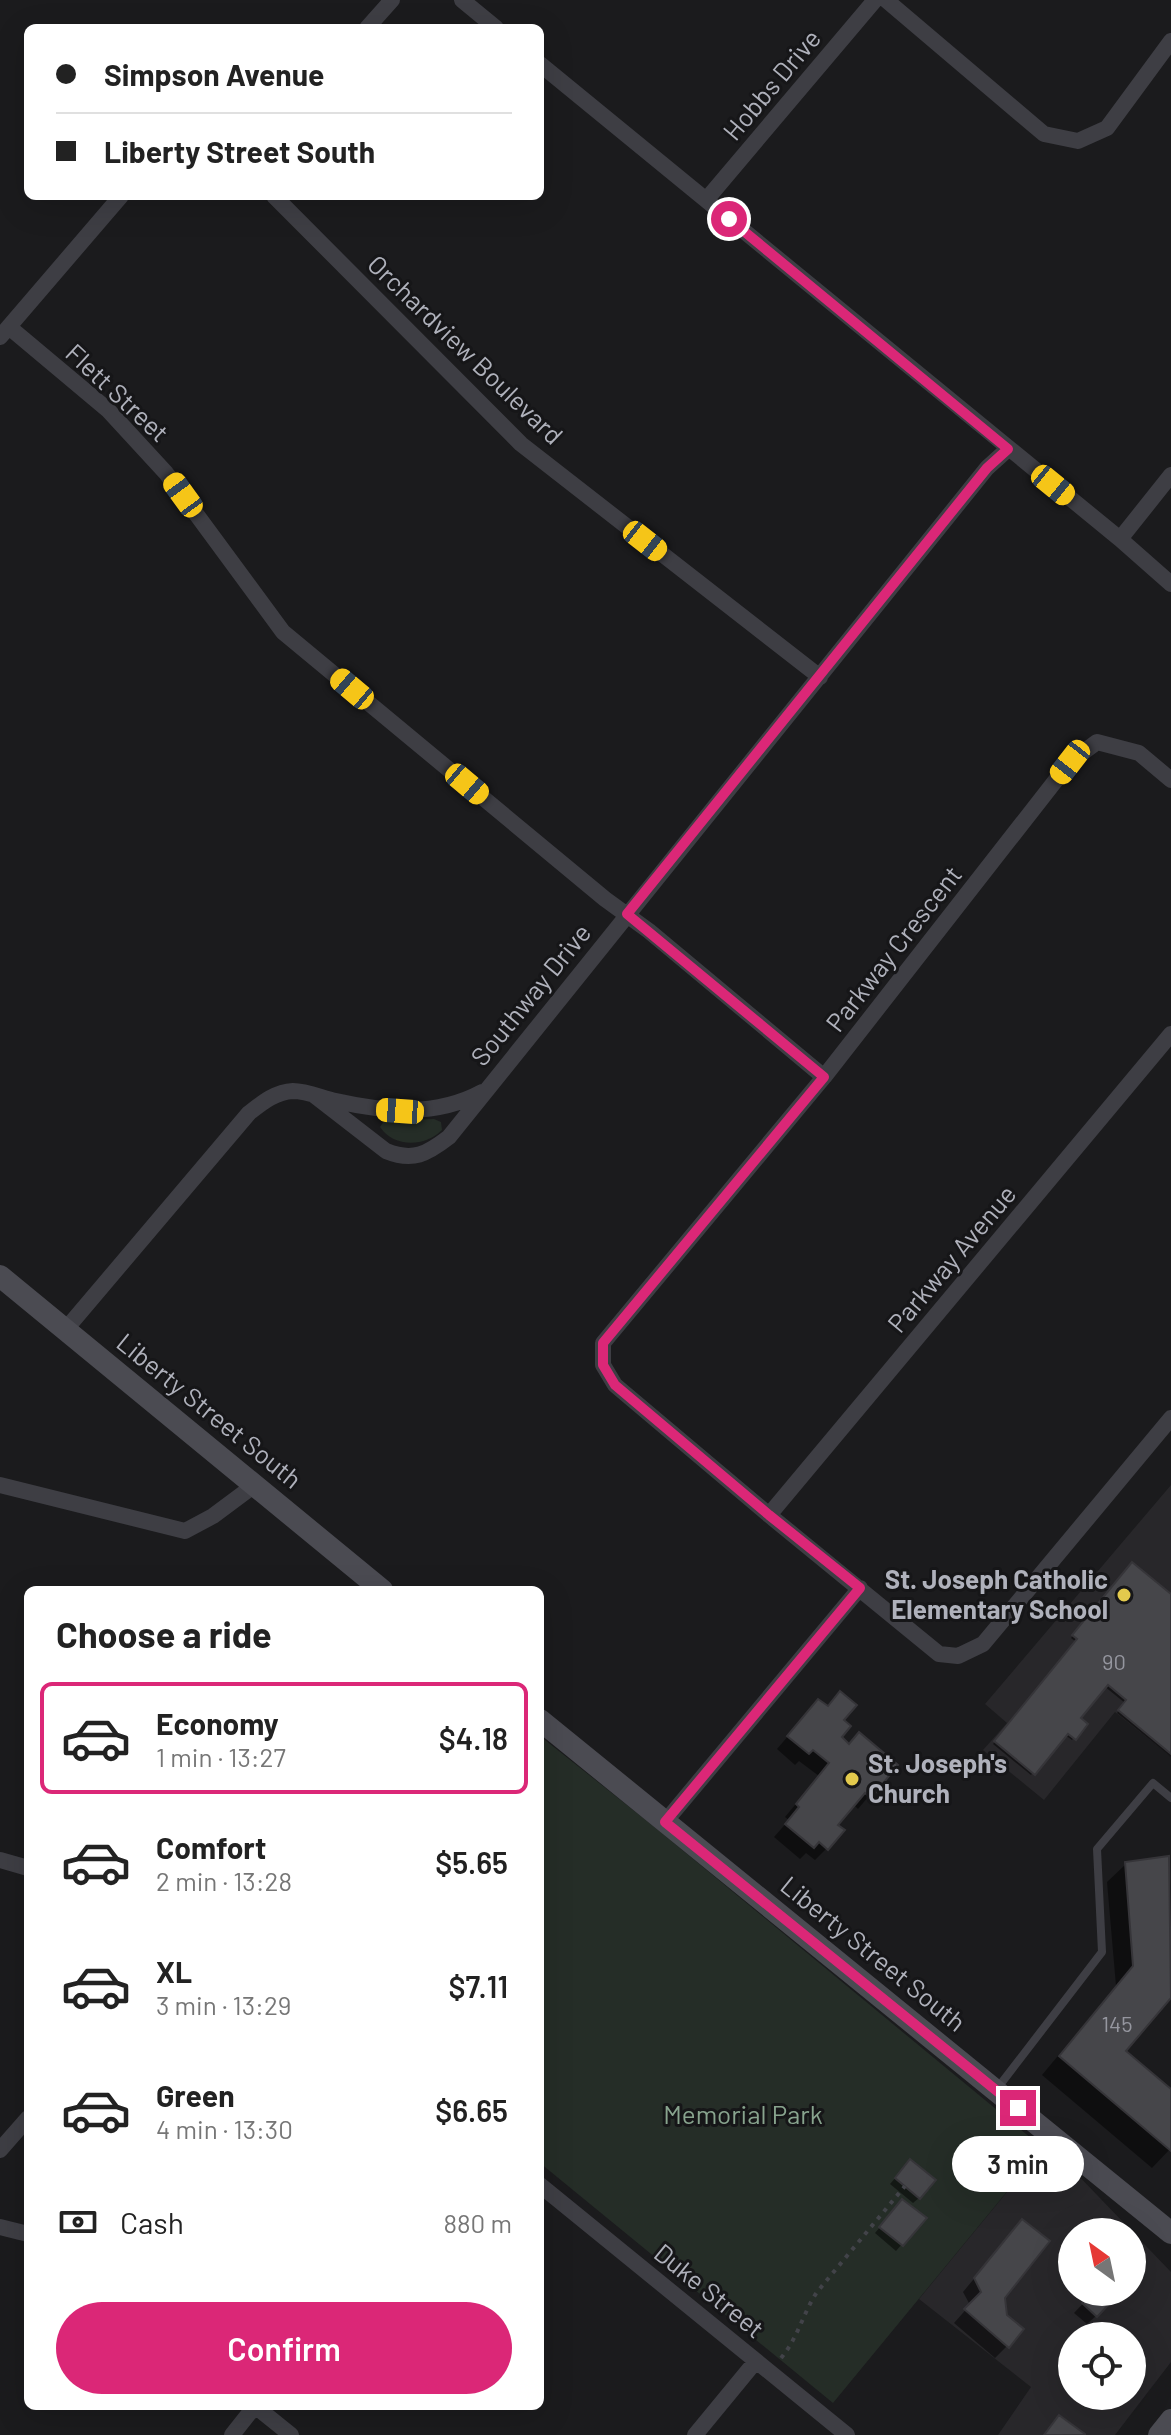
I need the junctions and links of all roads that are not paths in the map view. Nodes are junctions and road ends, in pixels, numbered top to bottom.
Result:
1 (392, 0) edge
2 (462, 0) edge
3 (875, 0) edge
4 (886, 0) edge
5 (371, 24) edge
6 (491, 24) edge
7 (1171, 41) edge
8 (544, 67) edge
9 (118, 200) edge
10 (278, 200) edge
11 (706, 200) junction
12 (4, 332) edge
13 (1008, 449) junction
14 (1171, 475) edge
15 (1120, 539) junction
16 (1171, 584) edge
17 (820, 677) junction
18 (1171, 780) edge
19 (627, 914) junction
20 (1171, 1034) edge
21 (824, 1077) junction
22 (487, 1089) junction
23 (315, 1096) junction
24 (0, 1276) edge
25 (66, 1329) junction
26 (1171, 1418) edge
27 (256, 1484) junction
28 (0, 1485) edge
29 (769, 1515) junction
30 (377, 1586) edge
31 (860, 1588) junction
32 (544, 1723) edge
33 (1171, 1798) edge
34 (665, 1822) junction
35 (0, 1860) edge
36 (24, 1867) edge
37 (996, 2090) junction
38 (24, 2123) edge
39 (0, 2150) edge
40 (544, 2188) edge
41 (0, 2227) edge
42 (24, 2233) edge
43 (1171, 2233) edge
44 (756, 2361) junction
45 (252, 2410) edge
46 (260, 2410) edge
47 (1171, 2420) edge
48 (232, 2435) edge
49 (291, 2435) edge
50 (695, 2435) edge
51 (847, 2435) edge
52 (1159, 2435) edge

1 - 5 street
2 - 6 street
3 - 11 street, Hobbs Drive
4 - 7 street
8 - 11 street
9 - 12 street
10 - 17 street, Orchardview Boulevard
11 - 13 street
12 - 19 street, Flett Street
13 - 15 street
13 - 17 street, Southway Drive
14 - 15 street
15 - 16 street
17 - 19 street, Southway Drive
18 - 21 street, Parkway Crescent
19 - 21 street, Flett Street
19 - 22 street, Southway Drive
20 - 29 street, Parkway Avenue
21 - 29 street, Parkway Crescent
22 - 23 street, Southway Drive
22 - 23 street, Southway Drive
23 - 25 street, Southway Drive
24 - 25 main road, Liberty Street South
25 - 27 main road, Liberty Street South
26 - 31 street, Parkway Crescent
27 - 28 street
27 - 30 main road, Liberty Street South
29 - 31 street, Parkway Crescent
31 - 34 street
32 - 34 main road, Liberty Street South
33 - 37 lane
34 - 37 main road, Liberty Street South
35 - 36 street
37 - 43 main road, Liberty Street South
38 - 39 street
40 - 44 street, Duke Street
41 - 42 street
44 - 50 street
44 - 51 street, Duke Street
45 - 48 street
46 - 49 street
47 - 52 main road

